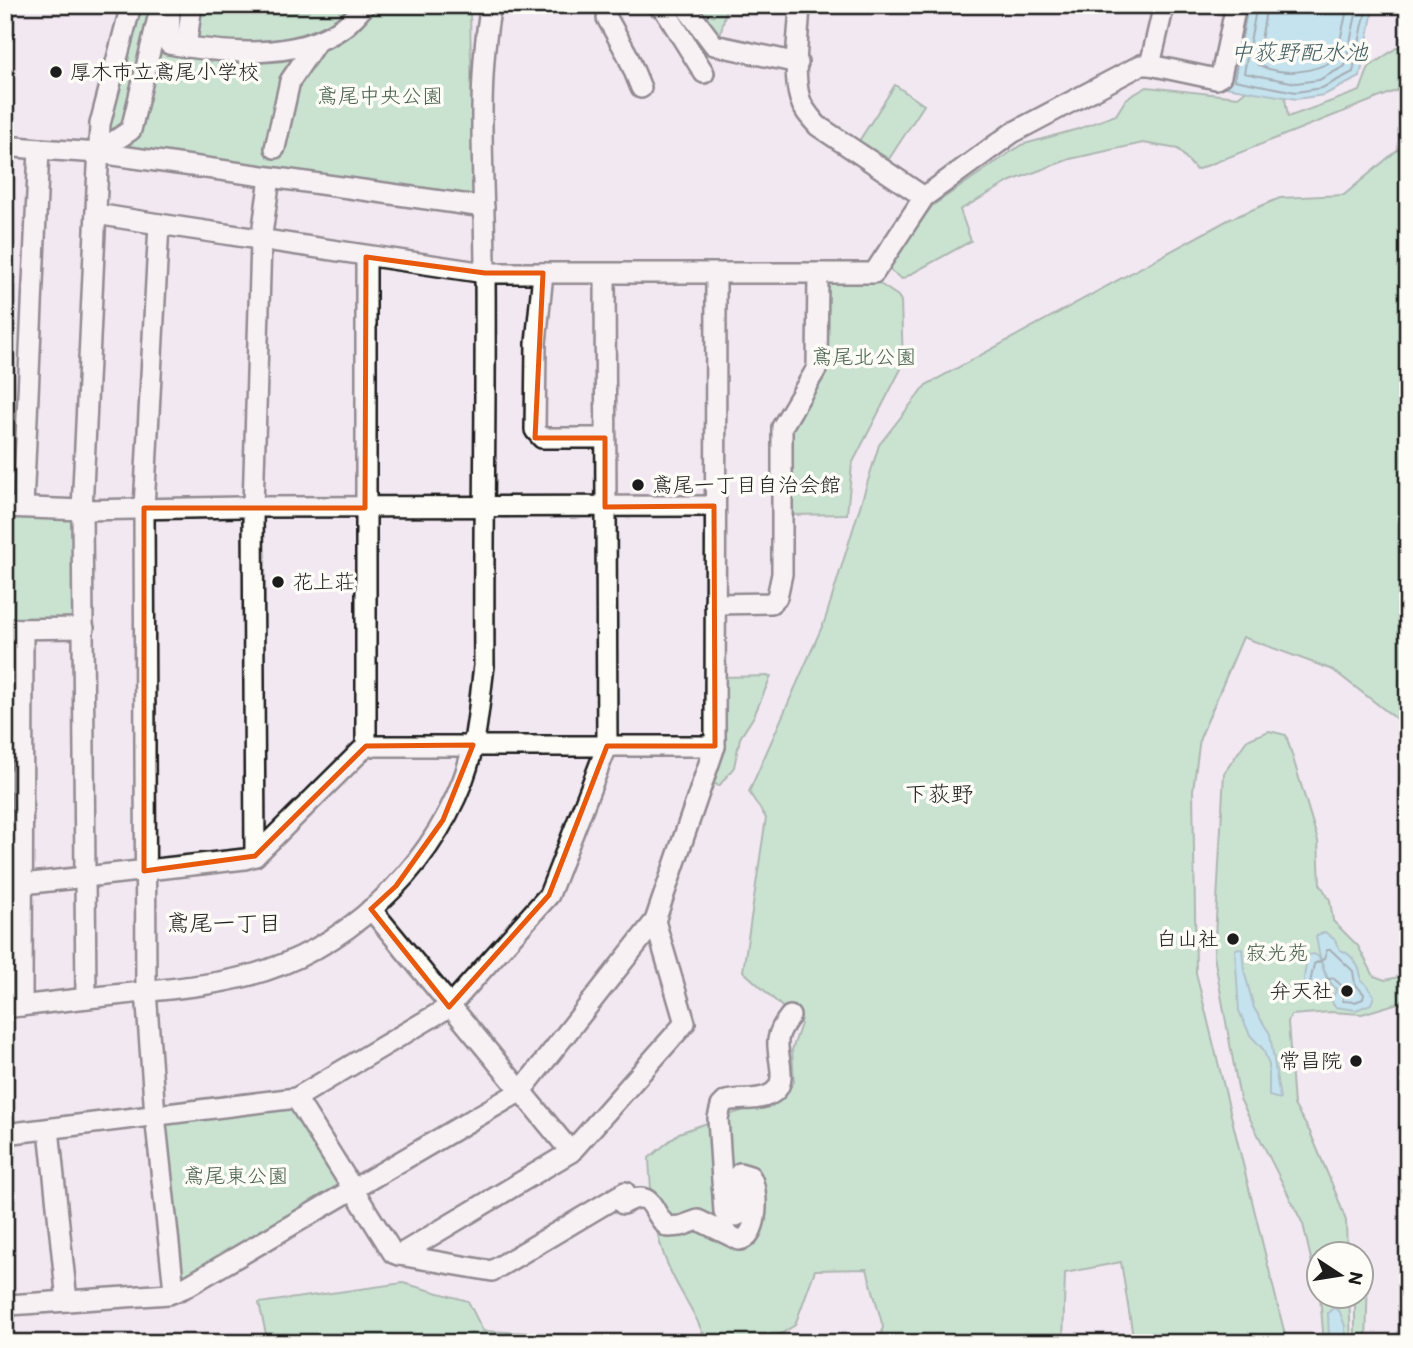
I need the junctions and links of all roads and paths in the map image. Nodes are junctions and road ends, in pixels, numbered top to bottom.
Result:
1 (131, 5) edge
2 (161, 5) edge
3 (170, 5) edge
4 (192, 5) edge
5 (365, 5) edge
6 (491, 5) edge
7 (657, 5) edge
8 (684, 5) edge
9 (800, 5) edge
10 (1164, 5) edge
11 (1236, 5) edge
12 (607, 18) dead end
13 (317, 41) junction
14 (186, 47) junction
15 (798, 63) junction
16 (1150, 65) junction
17 (704, 73) dead end
18 (641, 88) dead end
19 (5, 146) edge
20 (275, 148) dead end
21 (39, 149) junction
22 (99, 149) junction
23 (270, 178) junction
24 (923, 197) junction
25 (484, 207) junction
26 (96, 214) junction
27 (159, 224) junction
28 (261, 241) junction
29 (366, 257) junction
30 (485, 272) junction
31 (543, 273) junction
32 (818, 273) junction
33 (605, 274) junction
34 (716, 274) junction
35 (605, 438) junction
36 (483, 506) junction
37 (714, 506) junction
38 (14, 507) edge
39 (253, 507) junction
40 (144, 508) junction
41 (365, 508) junction
42 (605, 508) junction
43 (82, 510) junction
44 (715, 604) junction
45 (84, 628) junction
46 (14, 629) edge
47 (473, 745) junction
48 (366, 746) junction
49 (607, 746) junction
50 (715, 746) junction
51 (255, 856) junction
52 (144, 871) junction
53 (85, 877) junction
54 (14, 886) edge
55 (371, 909) junction
56 (655, 921) junction
57 (146, 991) junction
58 (86, 998) junction
59 (14, 1007) edge
60 (449, 1007) junction
61 (790, 1016) dead end
62 (521, 1091) junction
63 (296, 1098) junction
64 (155, 1115) junction
65 (50, 1129) junction
66 (5, 1134) edge
67 (571, 1152) junction
68 (354, 1190) junction
69 (399, 1255) junction
70 (174, 1290) junction
71 (5, 1300) edge
72 (66, 1301) junction

1 - 22 street
2 - 22 street
3 - 14 street
4 - 14 street
5 - 13 street
6 - 25 street
7 - 17 street
8 - 15 street
9 - 15 street
10 - 16 street
11 - 16 street
12 - 18 street
13 - 14 street
13 - 20 street
15 - 24 street
16 - 24 street
19 - 21 street
21 - 22 street
21 - 38 street
22 - 23 street
22 - 26 street
23 - 25 street
23 - 28 street
24 - 32 street
25 - 30 street
26 - 27 street
26 - 43 street
27 - 28 street
27 - 40 street
28 - 29 street
28 - 39 street
29 - 30 street
29 - 41 street
30 - 31 street
30 - 36 street
31 - 33 street
31 - 35 street
32 - 34 street
32 - 44 street
33 - 34 street
33 - 35 street
34 - 37 street
35 - 42 street
36 - 41 street
36 - 42 street
36 - 47 street
37 - 42 street
37 - 44 street
38 - 43 street
39 - 40 street
39 - 41 street
39 - 51 street
40 - 43 street
40 - 52 street
41 - 48 street
42 - 49 street
43 - 45 street
44 - 50 street
45 - 46 street
45 - 53 street
46 - 54 street
47 - 48 street
47 - 49 street
47 - 55 street
48 - 51 street
49 - 50 street
49 - 60 street
50 - 56 street
51 - 52 street
52 - 53 street
52 - 57 street
53 - 54 street
53 - 58 street
54 - 59 street
55 - 57 street
55 - 60 street
56 - 62 street
56 - 67 street
57 - 58 street
57 - 64 street
58 - 59 street
60 - 62 street
60 - 63 street
61 - 69 street
62 - 67 street
62 - 68 street
63 - 64 street
63 - 68 street
64 - 65 street
64 - 70 street
65 - 66 street
65 - 72 street
67 - 69 street
68 - 69 street
68 - 70 street
70 - 72 street
71 - 72 street

